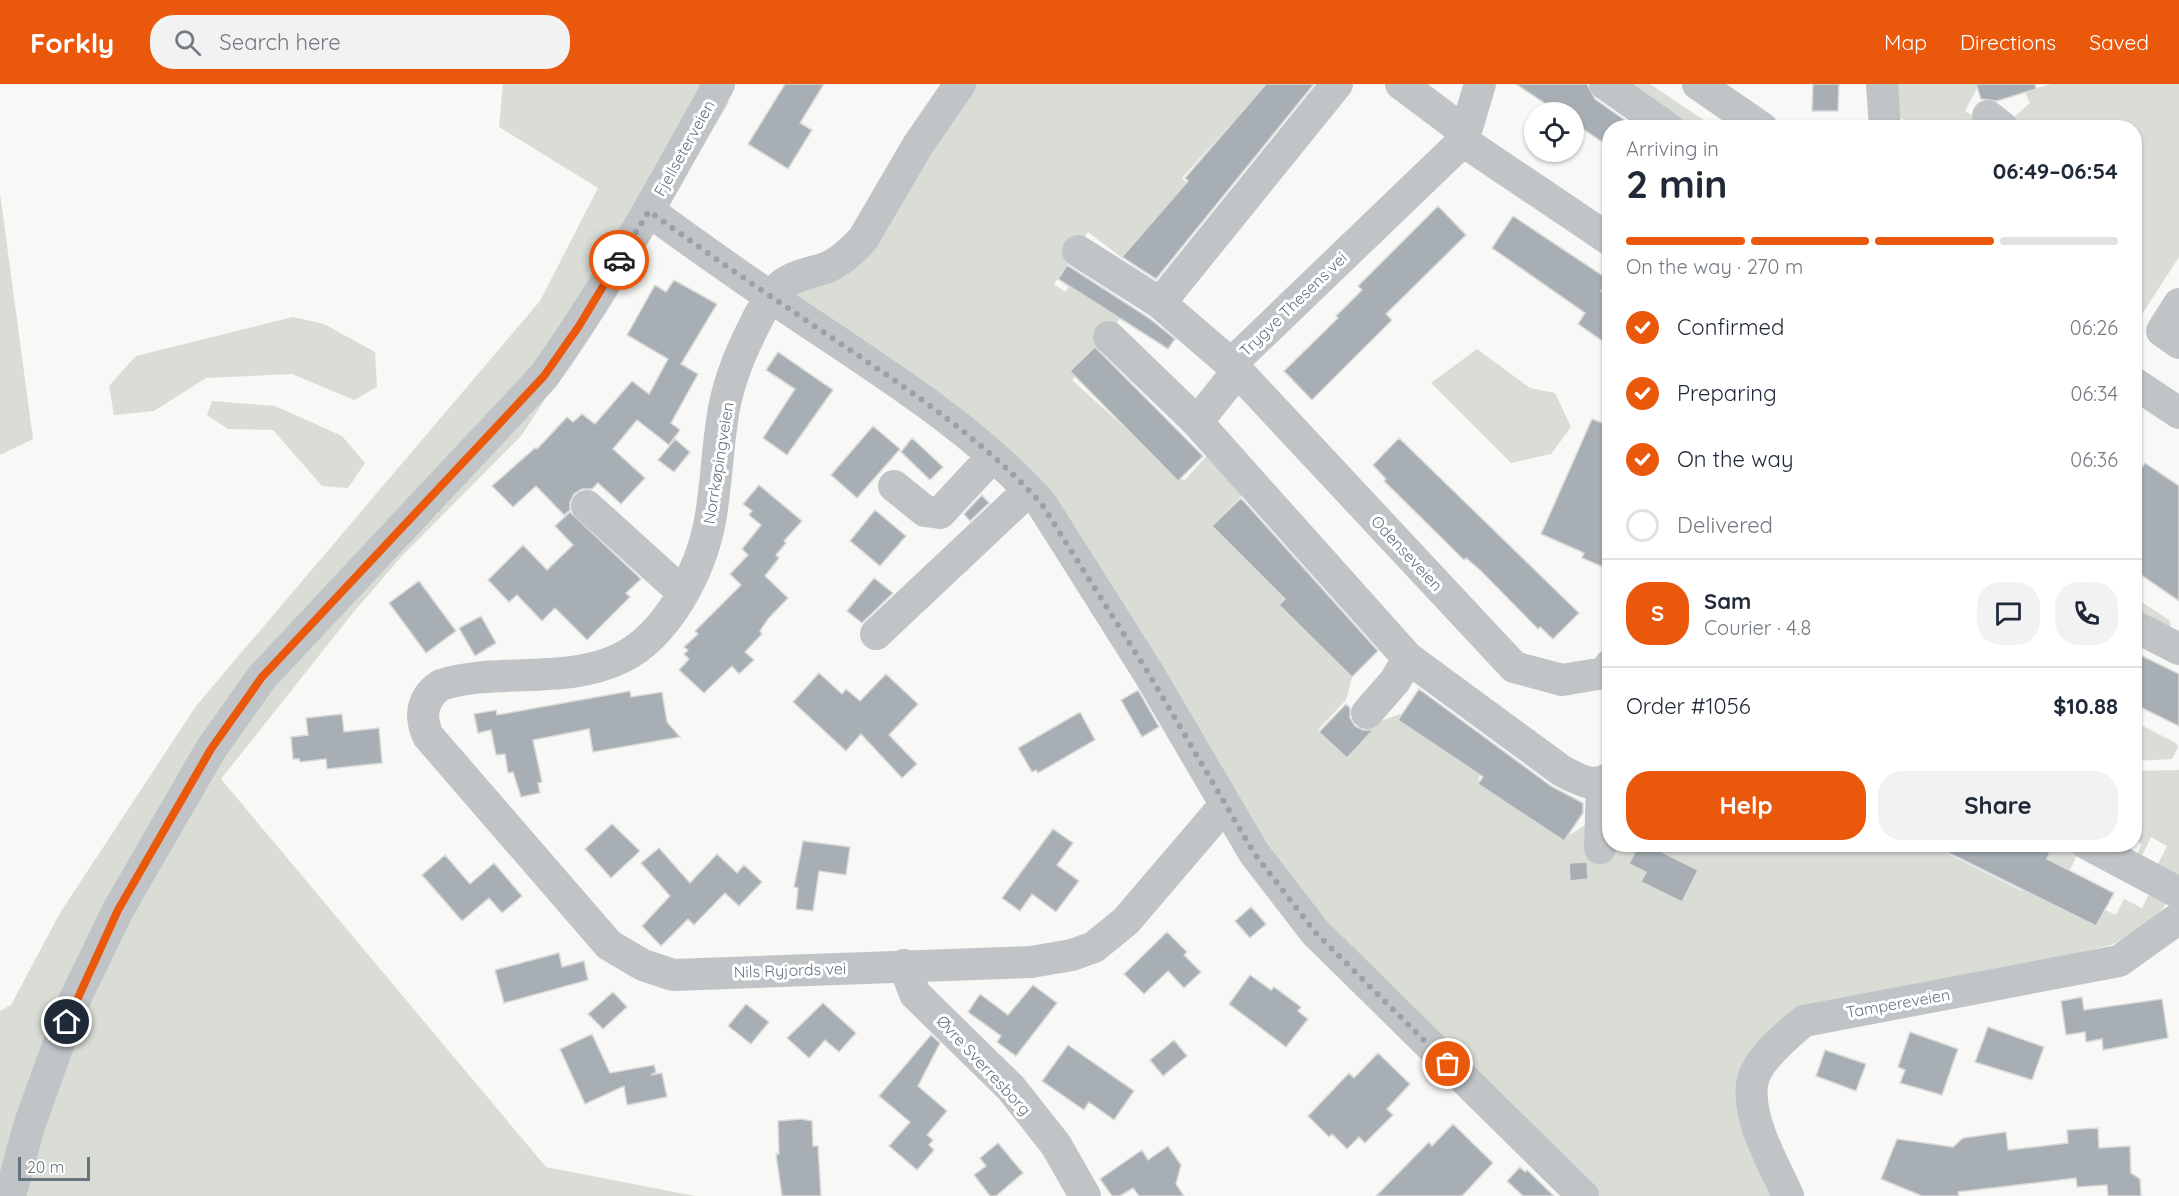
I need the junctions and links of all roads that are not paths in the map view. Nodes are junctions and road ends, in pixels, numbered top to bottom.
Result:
1 (719, 84) edge
2 (960, 84) edge
3 (1337, 84) edge
4 (1401, 84) edge
5 (1480, 84) edge
6 (1605, 84) edge
7 (1698, 84) edge
8 (1882, 84) edge
9 (1657, 120) edge
10 (1750, 120) edge
11 (1884, 120) edge
12 (1464, 136) junction
13 (649, 211) junction
14 (1602, 234) edge
15 (1078, 251) dead end
16 (771, 297) junction
17 (1160, 303) junction
18 (2179, 304) edge
19 (1109, 337) dead end
20 (2179, 343) edge
21 (1234, 368) junction
22 (2142, 387) edge
23 (2176, 403) edge
24 (1197, 422) junction
25 (993, 456) junction
26 (894, 486) dead end
27 (1029, 490) junction
28 (587, 506) dead end
29 (682, 592) junction
30 (2142, 630) edge
31 (876, 634) dead end
32 (2179, 649) edge
33 (1408, 658) junction
34 (1602, 673) edge
35 (425, 704) joint
36 (1367, 713) dead end
37 (1602, 780) edge
38 (1225, 806) junction
39 (1602, 825) edge
40 (1600, 848) dead end
41 (2101, 852) edge
42 (2179, 893) edge
43 (2179, 918) edge
44 (904, 965) junction
45 (10, 1196) edge
46 (1085, 1196) edge
47 (1583, 1196) edge
48 (1788, 1196) edge

1 - 13 street, Fjellseterveien
2 - 16 street, Norrkøpingveien
3 - 17 street
4 - 12 street
5 - 12 street, Trygve Thesens vei
6 - 9 street
7 - 10 street
8 - 11 street
12 - 14 street
12 - 21 street, Trygve Thesens vei
13 - 16 street
13 - 45 street, Fjellseterveien
15 - 17 street, Trygve Thesens vei
16 - 25 street
16 - 29 street, Norrkøpingveien
17 - 21 street, Trygve Thesens vei
18 - 20 street
19 - 24 street
21 - 24 street
21 - 34 street, Odenseveien
22 - 23 street
24 - 33 street
25 - 26 street
25 - 27 street
27 - 31 street
27 - 38 street
28 - 29 street
29 - 35 street, Norrkøpingveien
30 - 32 street
33 - 36 street
33 - 37 street
35 - 44 street, Nils Ryjords vei
38 - 44 street, Nils Ryjords vei
38 - 47 street
39 - 40 street
41 - 42 street
43 - 48 street, Tampereveien
44 - 46 street, Øvre Sverresborg

